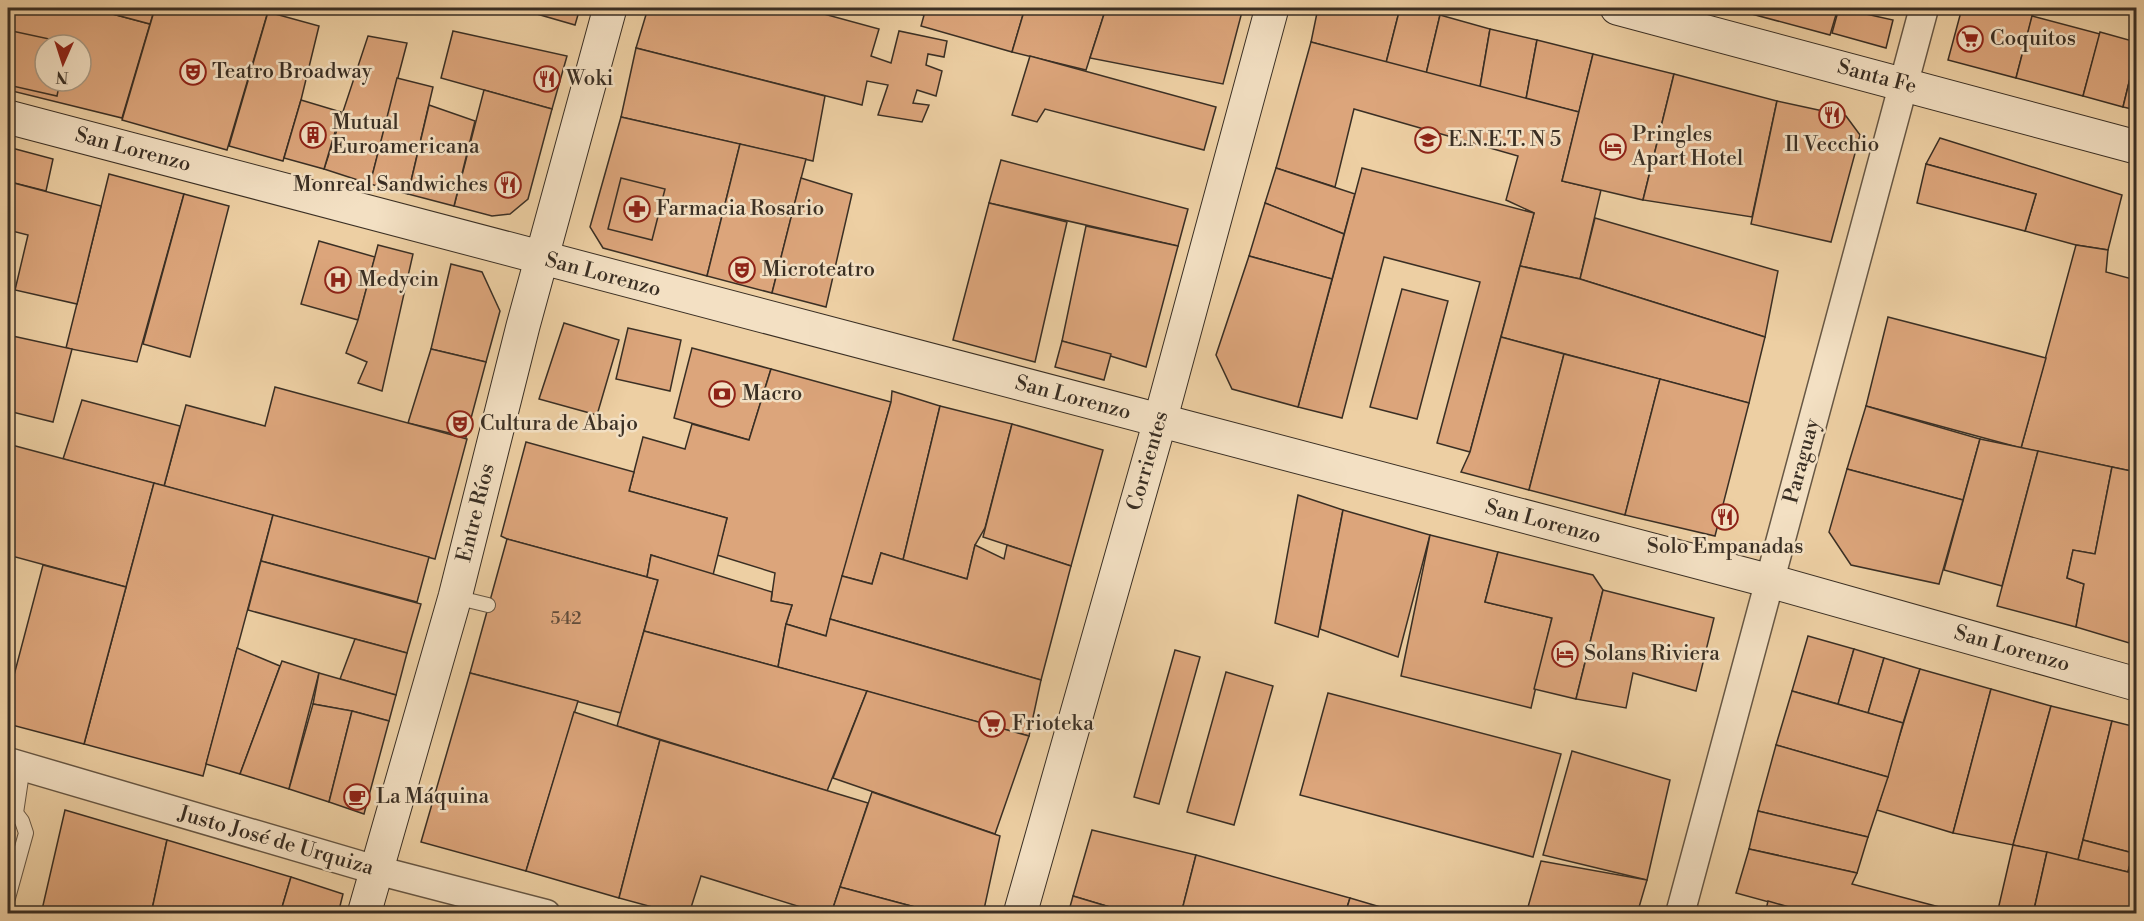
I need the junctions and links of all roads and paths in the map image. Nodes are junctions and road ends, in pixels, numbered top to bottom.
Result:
1 (610, 8) edge
2 (1272, 8) edge
3 (1617, 8) edge
4 (1924, 8) edge
5 (1904, 84) junction
6 (8, 117) edge
7 (2136, 147) edge
8 (541, 258) junction
9 (1160, 421) junction
10 (1770, 581) junction
11 (454, 597) junction
12 (488, 605) dead end
13 (2136, 684) edge
14 (15, 764) edge
15 (376, 870) junction
16 (8, 898) edge
17 (364, 914) edge
18 (546, 914) edge
19 (1020, 914) edge
20 (1680, 914) edge

1 - 8 main road, Entre Ríos
2 - 9 main road, Corrientes
3 - 5 main road, Santa Fe
4 - 5 street, Paraguay
5 - 7 main road, Santa Fe
5 - 10 street, Paraguay
6 - 8 main road, San Lorenzo
8 - 9 main road, San Lorenzo
8 - 11 main road, Entre Ríos
9 - 10 main road, San Lorenzo
9 - 19 main road, Corrientes
10 - 13 main road, San Lorenzo
10 - 20 street, Paraguay
11 - 12 lane
11 - 15 main road, Entre Ríos
14 - 15 street, Justo José de Urquiza
14 - 16 lane
15 - 17 main road, Entre Ríos
15 - 18 street, Justo José de Urquiza

